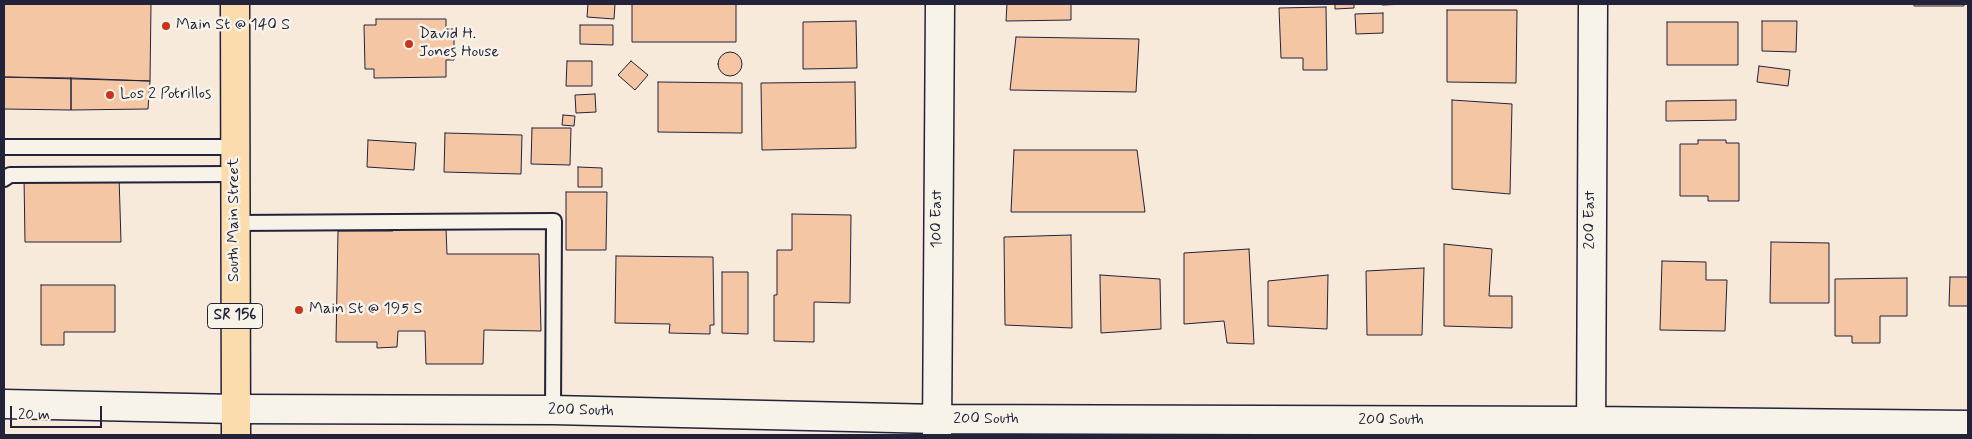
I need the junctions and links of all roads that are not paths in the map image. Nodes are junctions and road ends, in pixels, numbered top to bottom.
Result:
1 (235, 4) edge
2 (940, 4) edge
3 (1593, 4) edge
4 (4, 147) edge
5 (234, 147) junction
6 (235, 174) junction
7 (4, 180) edge
8 (236, 223) junction
9 (4, 404) edge
10 (553, 410) junction
11 (236, 422) edge
12 (1968, 425) edge
13 (937, 427) edge
14 (1591, 428) edge

1 - 5 main road, South Main Street / SR 156
2 - 13 street, 100 East
3 - 14 street, 200 East
4 - 5 lane
5 - 6 main road, South Main Street / SR 156
6 - 7 lane
6 - 8 main road, South Main Street / SR 156
8 - 10 lane
8 - 11 main road, South Main Street / SR 156
9 - 11 street, 200 South
10 - 11 street, 200 South
10 - 13 street, 200 South
12 - 14 street, 200 South
13 - 14 street, 200 South

